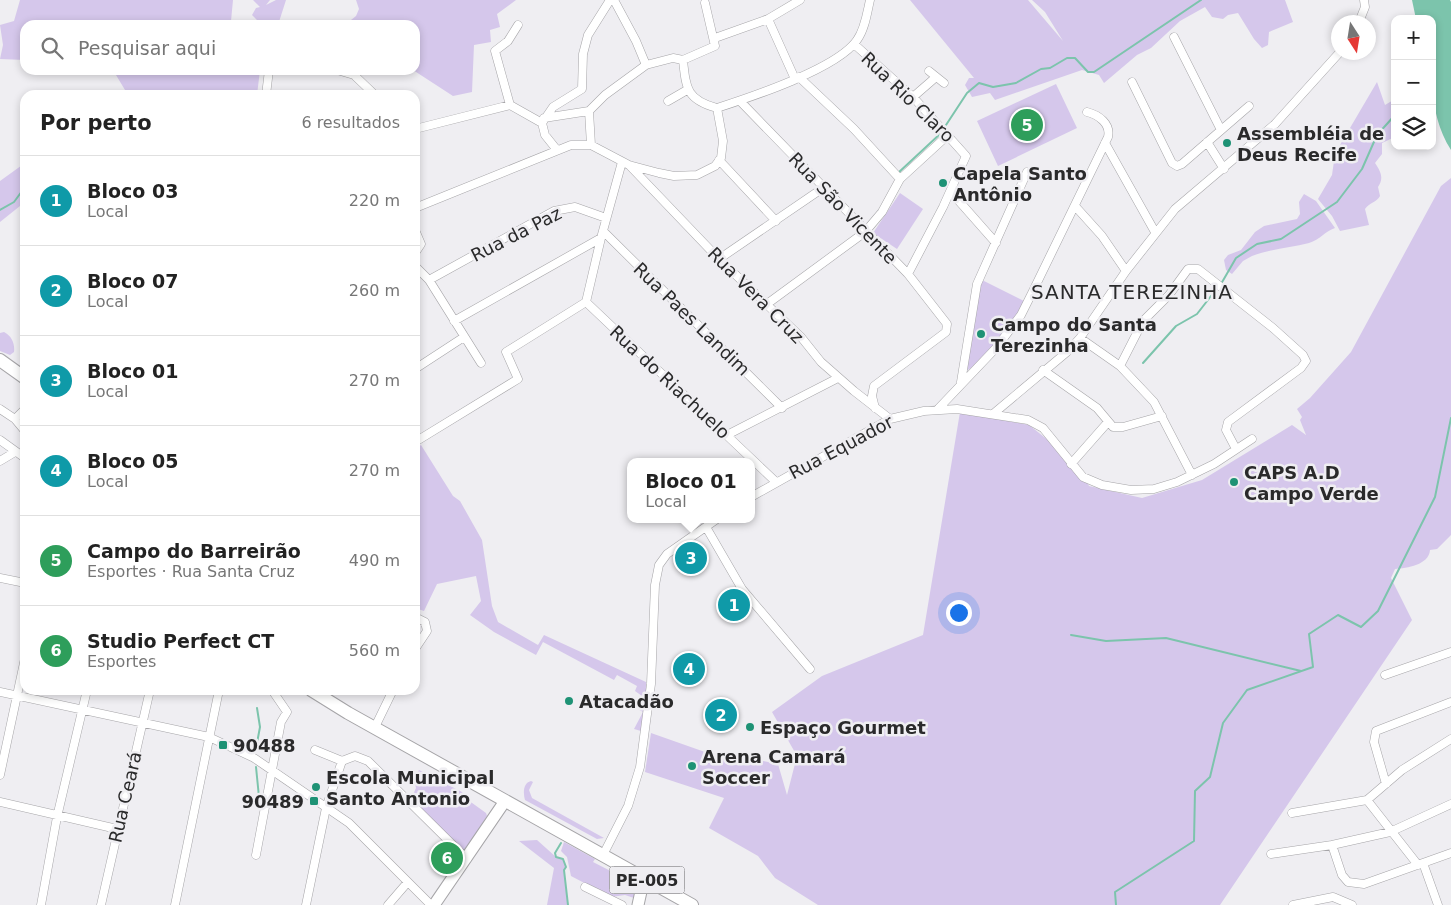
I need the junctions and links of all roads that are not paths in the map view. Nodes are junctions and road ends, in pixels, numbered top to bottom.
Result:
1 (610, 0) edge
2 (614, 0) edge
3 (800, 0) edge
4 (870, 0) edge
5 (705, 3) dead end
6 (768, 19) junction
7 (518, 25) dead end
8 (1174, 37) dead end
9 (715, 41) junction
10 (854, 44) junction
11 (672, 49) dead end
12 (673, 58) junction
13 (682, 60) junction
14 (1333, 60) edge
15 (646, 65) junction
16 (929, 71) dead end
17 (268, 75) edge
18 (354, 75) edge
19 (936, 77) junction
20 (797, 78) junction
21 (1132, 82) dead end
22 (944, 83) dead end
23 (267, 90) edge
24 (370, 90) edge
25 (687, 90) junction
26 (914, 97) junction
27 (740, 101) junction
28 (668, 102) dead end
29 (510, 105) junction
30 (1249, 106) dead end
31 (718, 108) junction
32 (590, 111) junction
33 (1087, 112) dead end
34 (543, 120) junction
35 (420, 128) edge
36 (1221, 130) junction
37 (948, 135) junction
38 (1207, 142) junction
39 (1105, 144) junction
40 (591, 146) junction
41 (558, 150) junction
42 (719, 160) junction
43 (626, 163) junction
44 (1224, 168) junction
45 (1027, 172) dead end
46 (900, 179) junction
47 (823, 188) junction
48 (950, 192) junction
49 (420, 206) edge
50 (1074, 206) junction
51 (606, 218) junction
52 (776, 221) junction
53 (865, 232) junction
54 (1155, 232) junction
55 (602, 235) junction
56 (996, 243) junction
57 (719, 259) junction
58 (420, 271) edge
59 (1126, 271) junction
60 (908, 274) junction
61 (429, 280) junction
62 (586, 302) junction
63 (767, 304) junction
64 (454, 321) junction
65 (464, 337) junction
66 (1080, 338) junction
67 (0, 360) edge
68 (481, 363) dead end
69 (420, 366) edge
70 (1120, 366) junction
71 (1043, 370) junction
72 (20, 374) edge
73 (838, 378) junction
74 (961, 382) junction
75 (782, 408) junction
76 (875, 408) junction
77 (0, 409) edge
78 (936, 410) junction
79 (20, 414) edge
80 (993, 414) junction
81 (1162, 416) junction
82 (15, 419) junction
83 (890, 419) junction
84 (1108, 422) junction
85 (20, 425) edge
86 (727, 435) junction
87 (420, 439) edge
88 (1252, 439) dead end
89 (0, 440) edge
90 (1236, 450) junction
91 (15, 452) junction
92 (20, 455) edge
93 (751, 458) edge
94 (0, 460) edge
95 (755, 462) edge
96 (1071, 464) junction
97 (1192, 475) junction
98 (776, 482) junction
99 (755, 495) edge
100 (712, 523) edge
101 (706, 527) junction
102 (0, 578) edge
103 (20, 582) edge
104 (420, 620) edge
105 (420, 642) edge
106 (1451, 652) edge
107 (810, 669) dead end
108 (1385, 675) dead end
109 (20, 682) edge
110 (0, 692) edge
111 (86, 695) edge
112 (149, 695) edge
113 (219, 695) edge
114 (274, 695) edge
115 (320, 695) edge
116 (391, 695) edge
117 (17, 696) junction
118 (1451, 702) edge
119 (82, 710) junction
120 (143, 724) junction
121 (375, 727) junction
122 (209, 737) junction
123 (1451, 739) edge
124 (315, 750) dead end
125 (342, 761) junction
126 (272, 771) junction
127 (0, 774) edge
128 (1386, 784) junction
129 (1366, 800) junction
130 (505, 801) junction
131 (0, 802) edge
132 (1451, 804) edge
133 (326, 808) junction
134 (1292, 813) dead end
135 (57, 817) junction
136 (117, 829) junction
137 (1390, 832) junction
138 (1332, 845) junction
139 (1451, 853) edge
140 (1271, 854) dead end
141 (256, 855) dead end
142 (603, 855) junction
143 (467, 859) junction
144 (1420, 864) junction
145 (644, 878) junction
146 (407, 883) junction
147 (585, 887) dead end
148 (41, 905) edge
149 (101, 905) edge
150 (175, 905) edge
151 (306, 905) edge
152 (388, 905) edge
153 (432, 905) edge
154 (622, 905) edge
155 (638, 905) edge
156 (692, 905) edge
157 (1293, 905) edge
158 (1352, 905) edge
159 (1438, 905) edge

1 - 34 street
2 - 15 street
3 - 6 street
4 - 10 street
5 - 9 street
6 - 9 street
6 - 20 street
7 - 29 street
8 - 36 street
9 - 13 street
10 - 20 street
10 - 26 street, Rua Rio Claro
11 - 12 street
12 - 13 street
12 - 15 street
13 - 25 street
14 - 44 street
15 - 32 street
16 - 19 street
17 - 23 street
18 - 24 street
19 - 22 street
19 - 26 street
20 - 27 street
20 - 46 street
21 - 38 street
25 - 28 street
25 - 31 street
26 - 37 street, Rua Rio Claro
27 - 31 street
27 - 47 street, Rua São Vicente
29 - 34 street
29 - 35 street
30 - 36 street
31 - 42 street
32 - 34 street
32 - 40 street
33 - 39 street
34 - 41 street
36 - 38 street
37 - 46 street
37 - 48 street, Rua Rio Claro
38 - 44 street
39 - 50 street
39 - 54 street
40 - 41 street
40 - 43 street
41 - 49 street
42 - 43 street
42 - 52 street
43 - 51 street
43 - 57 street, Rua Vera Cruz
44 - 54 street
45 - 56 street
46 - 53 street
47 - 52 street
47 - 53 street, Rua São Vicente
48 - 56 street
48 - 60 street
50 - 59 street
50 - 74 street
51 - 55 street
51 - 61 street, Rua da Paz
52 - 57 street
53 - 60 street, Rua São Vicente
53 - 63 street
54 - 59 street
55 - 62 street
55 - 64 street
55 - 75 street, Rua Paes Landim
56 - 74 street
57 - 63 street, Rua Vera Cruz
58 - 61 street
59 - 66 street
60 - 76 street, Rua São Vicente
61 - 64 street
62 - 86 street, Rua do Riachuelo
62 - 87 street
63 - 73 street, Rua Vera Cruz
64 - 65 street
65 - 68 street
65 - 69 street
66 - 70 street
66 - 71 street
67 - 72 main road
70 - 81 street
70 - 90 street
71 - 80 street
71 - 84 street
73 - 75 street
73 - 76 street, Rua Vera Cruz
74 - 78 street
75 - 86 street
76 - 83 street, Rua Vera Cruz
77 - 82 street
78 - 80 street, Rua Equador
78 - 83 street, Rua Equador
79 - 82 street
80 - 96 street, Rua Equador
81 - 84 street
81 - 97 street
82 - 85 street
83 - 98 street, Rua Equador
84 - 96 street
86 - 93 street, Rua do Riachuelo
88 - 90 street, Rua Equador
89 - 91 street
90 - 97 street, Rua Equador
91 - 92 street
91 - 94 street
95 - 98 street, Rua do Riachuelo
96 - 97 street, Rua Equador
98 - 99 street, Rua Equador
100 - 101 street
101 - 107 street
101 - 142 street
102 - 103 street
104 - 105 street
106 - 108 street
109 - 117 street
110 - 117 street
111 - 119 street
112 - 120 street, Rua Ceará
113 - 122 street
114 - 126 street
115 - 121 main road, PE-005
116 - 121 street
117 - 119 street
117 - 127 street
118 - 128 street
119 - 120 street
119 - 135 street
120 - 122 street
120 - 136 street, Rua Ceará
121 - 130 main road, PE-005
122 - 126 street
122 - 150 street
123 - 128 street
124 - 125 street
125 - 133 street
125 - 143 street
126 - 133 street
126 - 141 street
128 - 129 street
129 - 134 street
129 - 137 street
130 - 142 main road, PE-005
130 - 143 street
131 - 135 street
132 - 137 street
133 - 146 street
133 - 151 street
135 - 136 street
135 - 148 street
136 - 149 street, Rua Ceará
137 - 138 street
137 - 144 street
138 - 140 street
138 - 144 street
139 - 144 street
142 - 145 main road, PE-005
143 - 153 street
144 - 159 street
145 - 155 street
145 - 156 main road, PE-005
146 - 152 street
146 - 153 street
147 - 154 street
157 - 158 street

